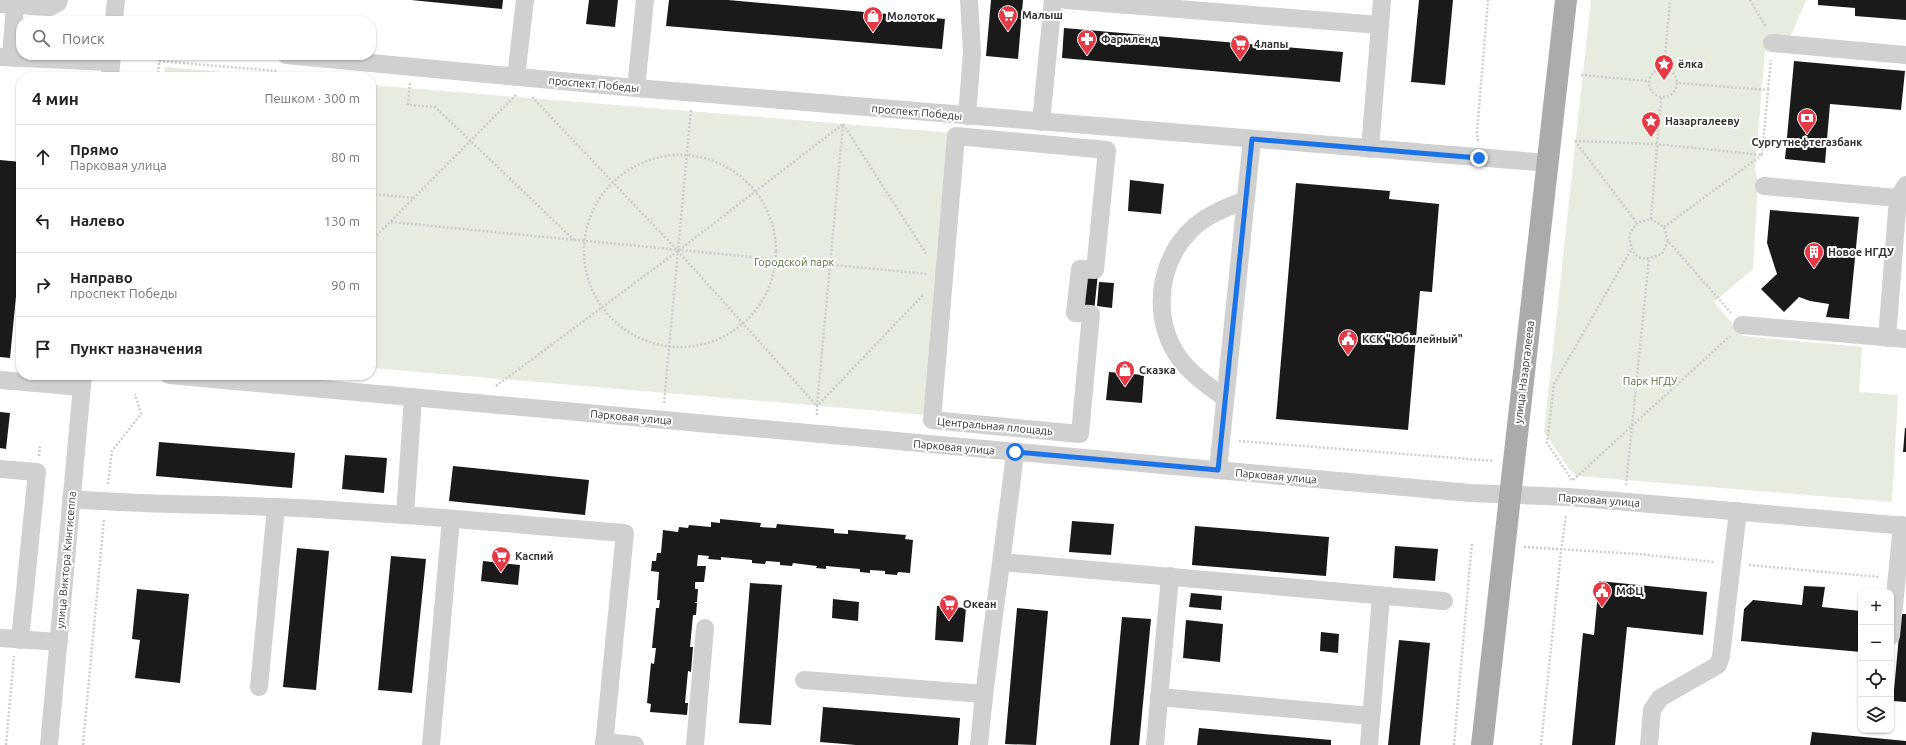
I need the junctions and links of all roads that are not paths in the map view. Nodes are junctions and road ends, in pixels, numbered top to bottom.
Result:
1 (59, 0) edge
2 (116, 0) edge
3 (525, 0) edge
4 (645, 0) edge
5 (969, 0) edge
6 (1053, 0) edge
7 (1066, 0) edge
8 (1382, 0) edge
9 (1566, 0) edge
10 (7, 5) edge
11 (114, 16) edge
12 (1379, 25) junction
13 (1772, 43) dead end
14 (1906, 55) edge
15 (5, 57) edge
16 (16, 58) edge
17 (45, 60) edge
18 (282, 63) edge
19 (111, 65) edge
20 (518, 84) junction
21 (636, 88) junction
22 (967, 116) junction
23 (1041, 122) junction
24 (1252, 139) junction
25 (1370, 149) junction
26 (1107, 150) joint
27 (1549, 163) junction
28 (1764, 186) dead end
29 (1902, 192) edge
30 (1246, 200) junction
31 (1742, 325) road end
32 (1887, 338) junction
33 (1906, 339) edge
34 (0, 380) edge
35 (224, 380) edge
36 (82, 381) edge
37 (413, 397) junction
38 (1226, 398) junction
39 (1015, 452) junction
40 (0, 469) edge
41 (1218, 470) junction
42 (1509, 495) junction
43 (71, 499) junction
44 (276, 507) junction
45 (1738, 511) junction
46 (405, 515) junction
47 (451, 519) junction
48 (1904, 525) edge
49 (1002, 562) junction
50 (1170, 576) junction
51 (1381, 596) junction
52 (1444, 601) dead end
53 (1892, 625) edge
54 (705, 628) dead end
55 (0, 638) edge
56 (20, 640) junction
57 (59, 642) junction
58 (804, 680) dead end
59 (259, 687) dead end
60 (984, 694) junction
61 (1159, 697) junction
62 (1371, 716) junction
63 (604, 744) edge
64 (49, 745) edge
65 (432, 745) edge
66 (635, 745) edge
67 (695, 745) edge
68 (979, 745) edge
69 (1155, 745) edge
70 (1369, 745) edge
71 (1482, 745) edge
72 (1649, 745) edge

1 - 10 street
2 - 11 street
3 - 20 street
4 - 21 street
5 - 22 street
6 - 23 street
7 - 12 street
8 - 12 street
9 - 27 main road, улица Назаргалеева
10 - 15 street
12 - 25 street
13 - 14 street
15 - 16 street
17 - 19 street
18 - 20 street, проспект Победы
20 - 21 street, проспект Победы
21 - 22 street, проспект Победы
22 - 23 street, проспект Победы
23 - 24 street, проспект Победы
24 - 25 street, проспект Победы
24 - 30 street
25 - 27 street, проспект Победы
26 - 26 street, Центральная площадь
27 - 42 main road, улица Назаргалеева
28 - 29 street
29 - 32 street
30 - 38 street
30 - 38 street
31 - 32 street
32 - 33 street
34 - 36 street
35 - 37 street, Парковая улица
36 - 43 street, улица Виктора Кингисеппа
37 - 39 street, Парковая улица
37 - 46 street
38 - 41 street
39 - 41 street, Парковая улица
39 - 49 street
40 - 56 street
41 - 42 street, Парковая улица
42 - 45 street, Парковая улица
42 - 71 main road, улица Назаргалеева
43 - 44 street
43 - 57 street, улица Виктора Кингисеппа
44 - 46 street
44 - 59 street
45 - 48 street, Парковая улица
45 - 72 street
46 - 47 street
47 - 63 street
47 - 65 street
48 - 53 street
49 - 50 street
49 - 60 street
50 - 51 street
50 - 61 street
51 - 52 street
51 - 62 street
54 - 67 street
55 - 56 street
56 - 57 street
57 - 64 street, улица Виктора Кингисеппа
58 - 60 street
60 - 68 street
61 - 62 street
61 - 69 street
62 - 70 street
63 - 66 street

